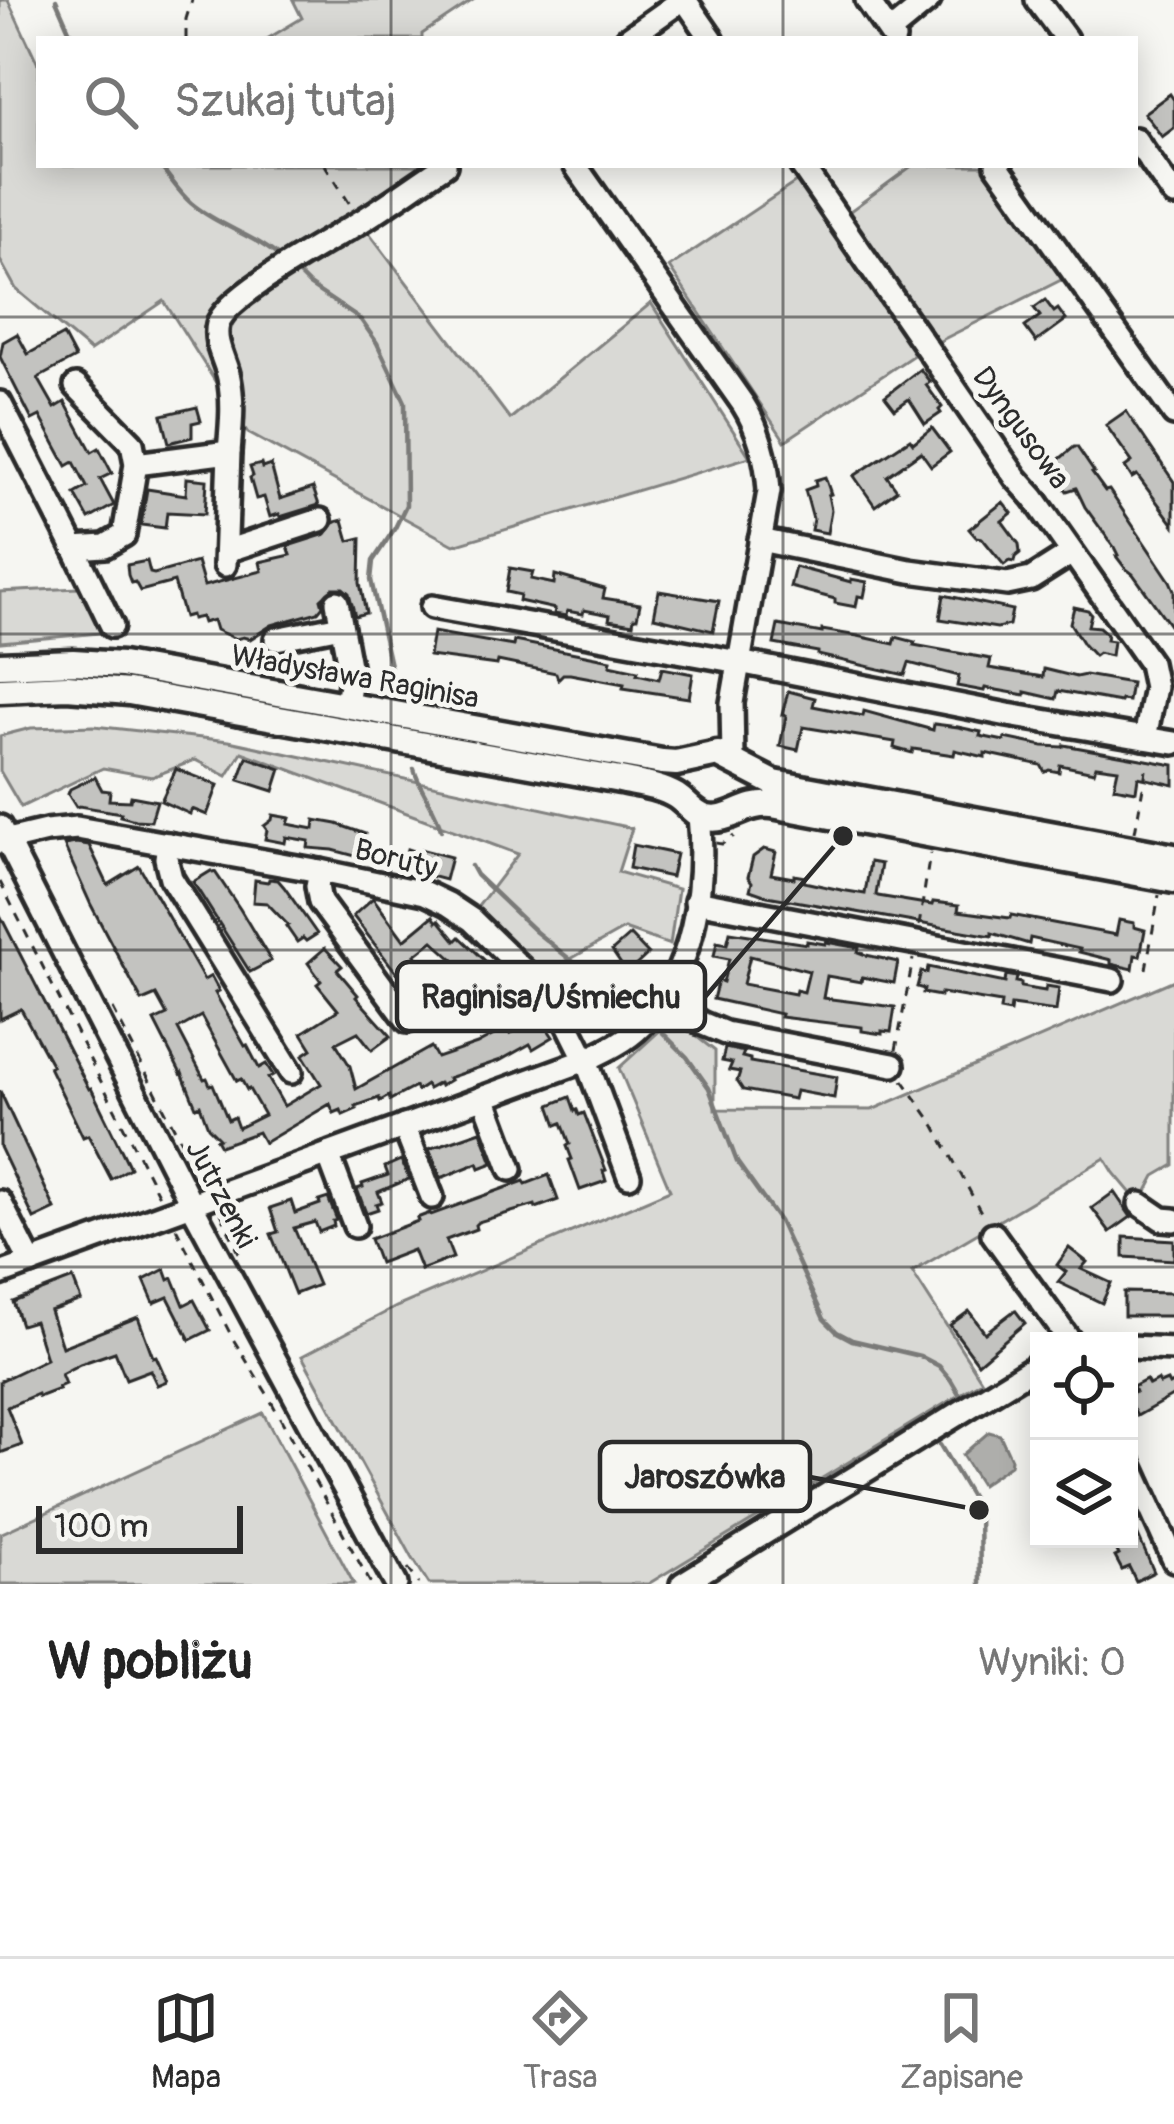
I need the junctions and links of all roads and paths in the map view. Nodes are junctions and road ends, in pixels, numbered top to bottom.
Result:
1 (192, 0) edge
2 (683, 0) edge
3 (867, 0) edge
4 (929, 0) edge
5 (1037, 0) edge
6 (186, 36) edge
7 (631, 36) edge
8 (710, 36) edge
9 (892, 36) edge
10 (1064, 36) edge
11 (1138, 143) edge
12 (327, 168) edge
13 (440, 168) edge
14 (576, 168) edge
15 (803, 168) edge
16 (999, 168) edge
17 (1174, 194) edge
18 (361, 221) junction
19 (76, 386) dead end
20 (0, 403) edge
21 (1174, 413) edge
22 (230, 452) junction
23 (136, 464) junction
24 (320, 520) dead end
25 (760, 540) junction
26 (74, 548) junction
27 (1072, 553) junction
28 (338, 602) dead end
29 (432, 607) dead end
30 (112, 626) dead end
31 (341, 626) junction
32 (277, 639) dead end
33 (739, 662) junction
34 (0, 665) edge
35 (0, 689) edge
36 (347, 706) junction
37 (1157, 740) edge
38 (720, 759) junction
39 (693, 810) junction
40 (731, 814) junction
41 (1135, 833) dead end
42 (2, 837) edge
43 (168, 844) junction
44 (1174, 857) edge
45 (320, 871) junction
46 (700, 873) junction
47 (0, 882) edge
48 (1166, 888) edge
49 (696, 901) junction
50 (1146, 969) dead end
51 (1112, 980) dead end
52 (664, 999) junction
53 (408, 1021) dead end
54 (586, 1060) junction
55 (892, 1065) joint
56 (291, 1072) dead end
57 (484, 1097) junction
58 (404, 1126) junction
59 (328, 1154) junction
60 (511, 1169) dead end
61 (629, 1176) dead end
62 (432, 1197) dead end
63 (0, 1202) edge
64 (191, 1203) junction
65 (1139, 1204) dead end
66 (166, 1213) junction
67 (1174, 1220) edge
68 (355, 1226) dead end
69 (993, 1234) joint
70 (31, 1263) junction
71 (0, 1274) edge
72 (1064, 1332) edge
73 (1138, 1347) edge
74 (1174, 1349) edge
75 (1030, 1370) edge
76 (1138, 1481) edge
77 (1174, 1560) edge
78 (371, 1584) edge
79 (396, 1584) edge
80 (682, 1584) edge

1 - 6 path
2 - 7 street
2 - 8 street
3 - 9 street
4 - 9 street
5 - 10 street
11 - 17 street
12 - 18 path
13 - 18 street
14 - 25 street
15 - 27 street, Dyngusowa
16 - 21 street
18 - 22 street
19 - 23 street
20 - 26 street
22 - 23 street
22 - 24 street
23 - 26 street
25 - 27 street
25 - 33 street
26 - 30 street
27 - 37 street, Dyngusowa
28 - 31 street
29 - 33 street
31 - 32 street
31 - 36 street
33 - 37 street
33 - 38 street
34 - 36 main road, Władysława Raginisa
35 - 39 main road, Władysława Raginisa
36 - 38 main road, Władysława Raginisa
37 - 41 path
38 - 39 main road
38 - 40 main road
38 - 44 main road, Władysława Raginisa
39 - 40 main road
39 - 46 street
40 - 46 street
40 - 48 main road
42 - 43 street, Boruty
42 - 64 street, Jutrzenki
43 - 45 street, Boruty
43 - 56 street
45 - 53 street
45 - 54 street, Boruty
46 - 49 street
47 - 66 path
48 - 50 path
49 - 51 street
49 - 52 street
52 - 54 street
52 - 55 street
54 - 57 street
54 - 61 street, Boruty
55 - 69 path
57 - 58 street
57 - 60 street
58 - 59 street
58 - 62 street
59 - 64 street
59 - 68 street
63 - 70 street
64 - 66 street
64 - 79 street, Jutrzenki
65 - 67 street
66 - 70 street
66 - 78 path
69 - 72 street
70 - 71 street
73 - 74 street
75 - 80 street
76 - 77 street

